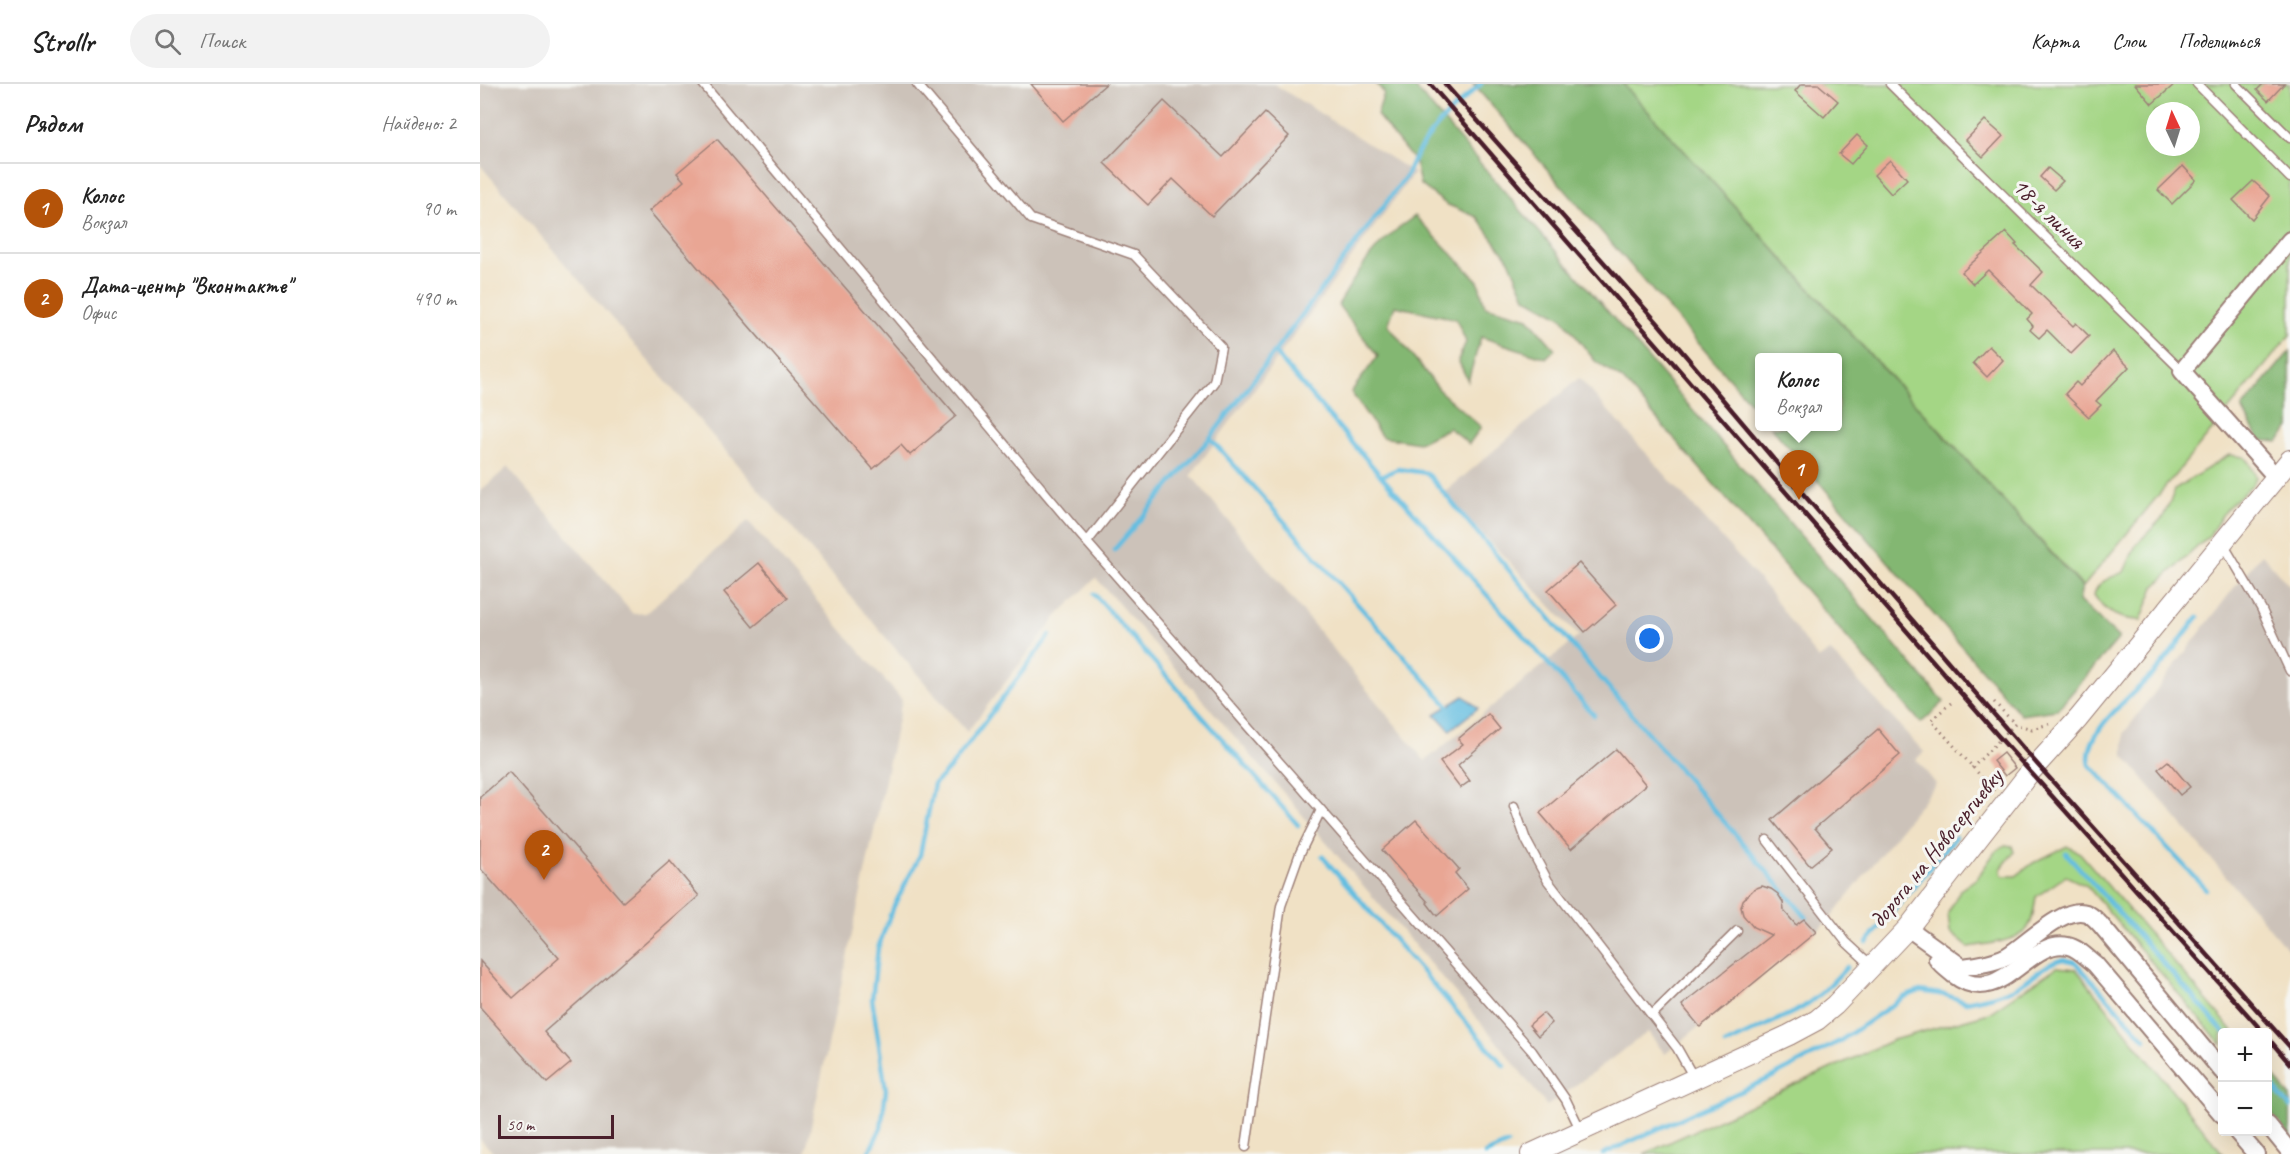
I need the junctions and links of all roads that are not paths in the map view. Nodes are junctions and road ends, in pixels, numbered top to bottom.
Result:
1 (703, 84) edge
2 (917, 84) edge
3 (1890, 84) edge
4 (2197, 84) edge
5 (2236, 84) edge
6 (2290, 138) edge
7 (2290, 178) edge
8 (2290, 240) edge
9 (2182, 370) junction
10 (2290, 460) edge
11 (2276, 477) junction
12 (1088, 542) junction
13 (2222, 542) junction
14 (2290, 671) edge
15 (1514, 806) dead end
16 (1322, 810) junction
17 (1767, 840) dead end
18 (1908, 928) junction
19 (1737, 931) dead end
20 (1928, 943) junction
21 (1872, 966) junction
22 (1652, 1016) junction
23 (2218, 1065) edge
24 (1694, 1079) junction
25 (2218, 1108) edge
26 (2272, 1130) edge
27 (1581, 1132) junction
28 (2241, 1136) edge
29 (1246, 1147) dead end
30 (2290, 1152) edge
31 (1531, 1154) edge
32 (2256, 1154) edge

1 - 12 lane
2 - 12 lane
3 - 9 lane, 18-я линия
4 - 7 lane
5 - 6 lane
8 - 9 street
9 - 11 street
10 - 11 street, дорога на Новосергиевку
11 - 13 street, дорога на Новосергиевку
12 - 16 lane
13 - 14 lane
13 - 18 street, дорога на Новосергиевку
15 - 22 lane
16 - 27 lane
16 - 29 lane
17 - 21 lane
18 - 20 street
18 - 21 street, дорога на Новосергиевку
19 - 22 lane
20 - 23 street
20 - 25 street
21 - 24 street, дорога на Новосергиевку
22 - 24 lane
24 - 27 street, дорога на Новосергиевку
26 - 30 street
27 - 31 street, дорога на Новосергиевку
28 - 32 street

